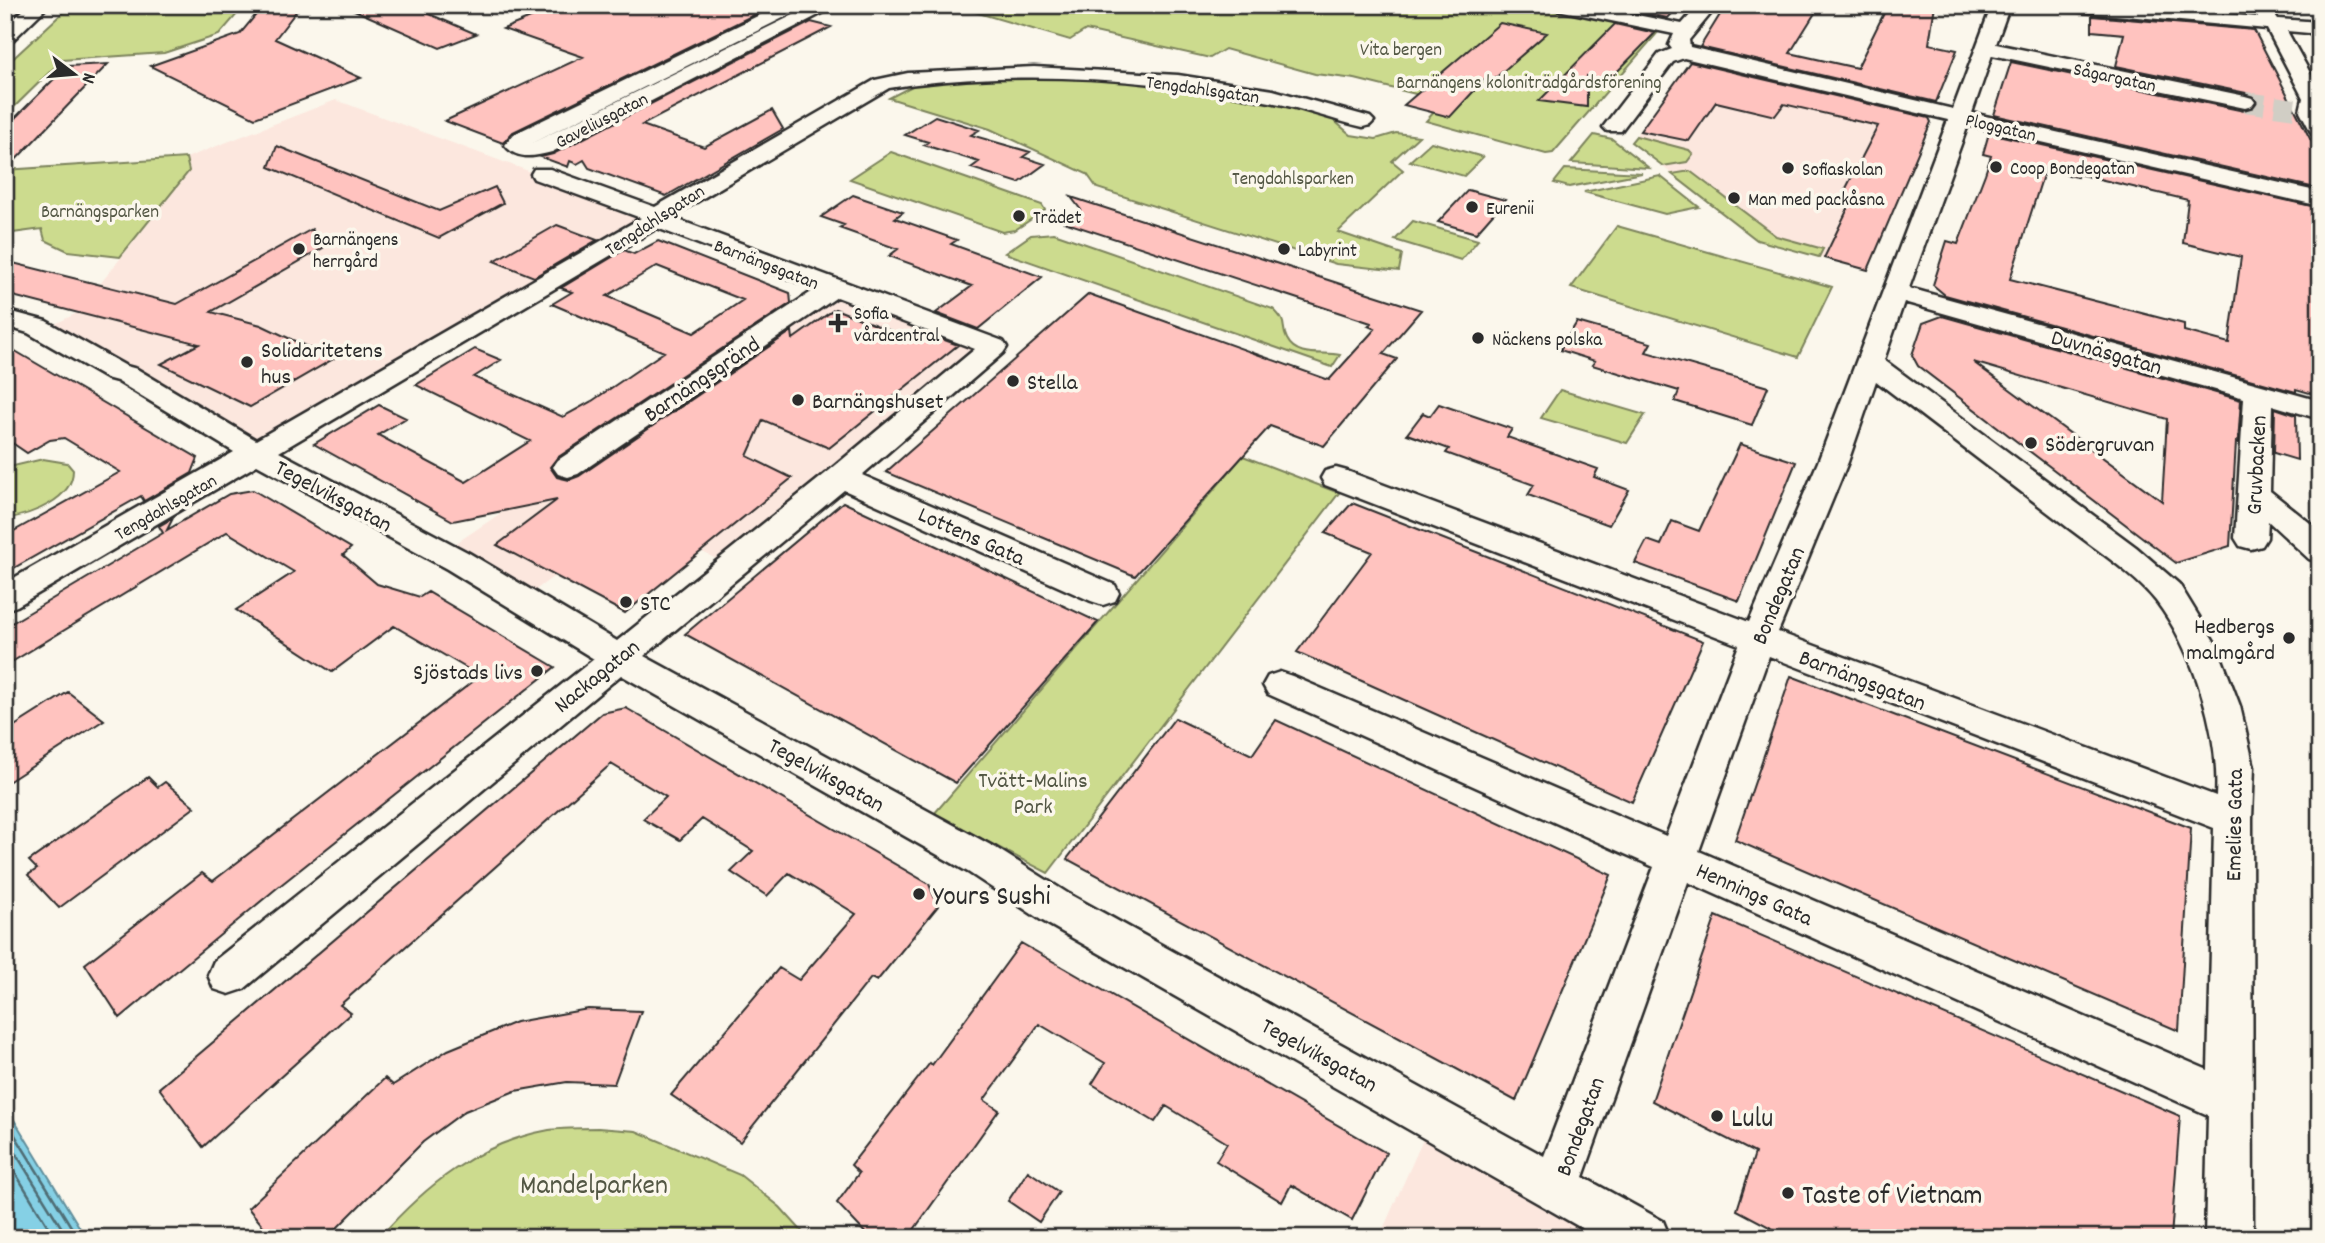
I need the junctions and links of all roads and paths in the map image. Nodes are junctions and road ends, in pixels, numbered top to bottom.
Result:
1 (40, 5) edge
2 (795, 5) edge
3 (829, 5) edge
4 (1558, 5) edge
5 (1709, 5) edge
6 (2001, 5) edge
7 (2061, 5) edge
8 (2265, 14) edge
9 (2320, 28) edge
10 (5, 37) edge
11 (1686, 41) junction
12 (710, 46) junction
13 (1986, 48) junction
14 (732, 53) junction
15 (2245, 102) tunnel mouth
16 (2311, 115) edge
17 (1961, 117) junction
18 (1363, 121) dead end
19 (1614, 127) dead end
20 (542, 174) dead end
21 (2320, 199) edge
22 (657, 218) junction
23 (834, 288) junction
24 (1895, 292) junction
25 (5, 318) edge
26 (995, 347) joint
27 (1870, 363) junction
28 (2258, 393) junction
29 (2320, 410) edge
30 (257, 453) junction
31 (568, 467) dead end
32 (841, 477) junction
33 (1336, 478) dead end
34 (2255, 495) junction
35 (2251, 538) dead end
36 (2320, 551) edge
37 (1103, 593) dead end
38 (5, 598) edge
39 (1758, 639) junction
40 (617, 657) junction
41 (1280, 685) dead end
42 (2232, 820) junction
43 (1677, 858) junction
44 (229, 975) dead end
45 (2230, 1101) junction
46 (1556, 1186) junction
47 (1646, 1238) edge
48 (2229, 1238) edge

1 - 10 street
2 - 12 street, Gaveliusgatan
3 - 14 street, Gaveliusgatan
4 - 11 street, Ploggatan
5 - 11 street
6 - 13 street, Bondegatan
7 - 8 street
8 - 9 street
8 - 16 street
11 - 17 street, Ploggatan
11 - 19 street
12 - 14 street
12 - 14 street, Gaveliusgatan
13 - 15 street, Sågargatan
13 - 17 street, Bondegatan
17 - 21 street, Ploggatan
17 - 24 street, Bondegatan
18 - 22 street, Tengdahlsgatan
20 - 22 street, Barnängsgatan
22 - 23 street, Barnängsgatan
22 - 30 street, Tengdahlsgatan
23 - 26 street, Barnängsgatan
23 - 31 street, Barnängsgränd
24 - 27 street, Bondegatan
24 - 28 street, Duvnäsgatan
25 - 30 street, Tegelviksgatan
26 - 32 street, Nackagatan
27 - 39 street, Bondegatan
27 - 42 street, Emelies Gata
28 - 29 street, Duvnäsgatan
28 - 34 street, Gruvbacken
30 - 38 street, Tengdahlsgatan
30 - 40 street, Tegelviksgatan
32 - 37 street, Lottens Gata
32 - 40 street, Nackagatan
33 - 39 street, Barnängsgatan
34 - 35 street, Gruvbacken
34 - 36 street
39 - 42 street, Barnängsgatan
39 - 43 street, Bondegatan
40 - 44 street, Nackagatan
40 - 46 street, Tegelviksgatan
41 - 43 street, Hennings Gata
42 - 45 street, Emelies Gata
43 - 45 street, Hennings Gata
43 - 46 street, Bondegatan
45 - 48 street, Emelies Gata
46 - 47 street, Tegelviksgatan

